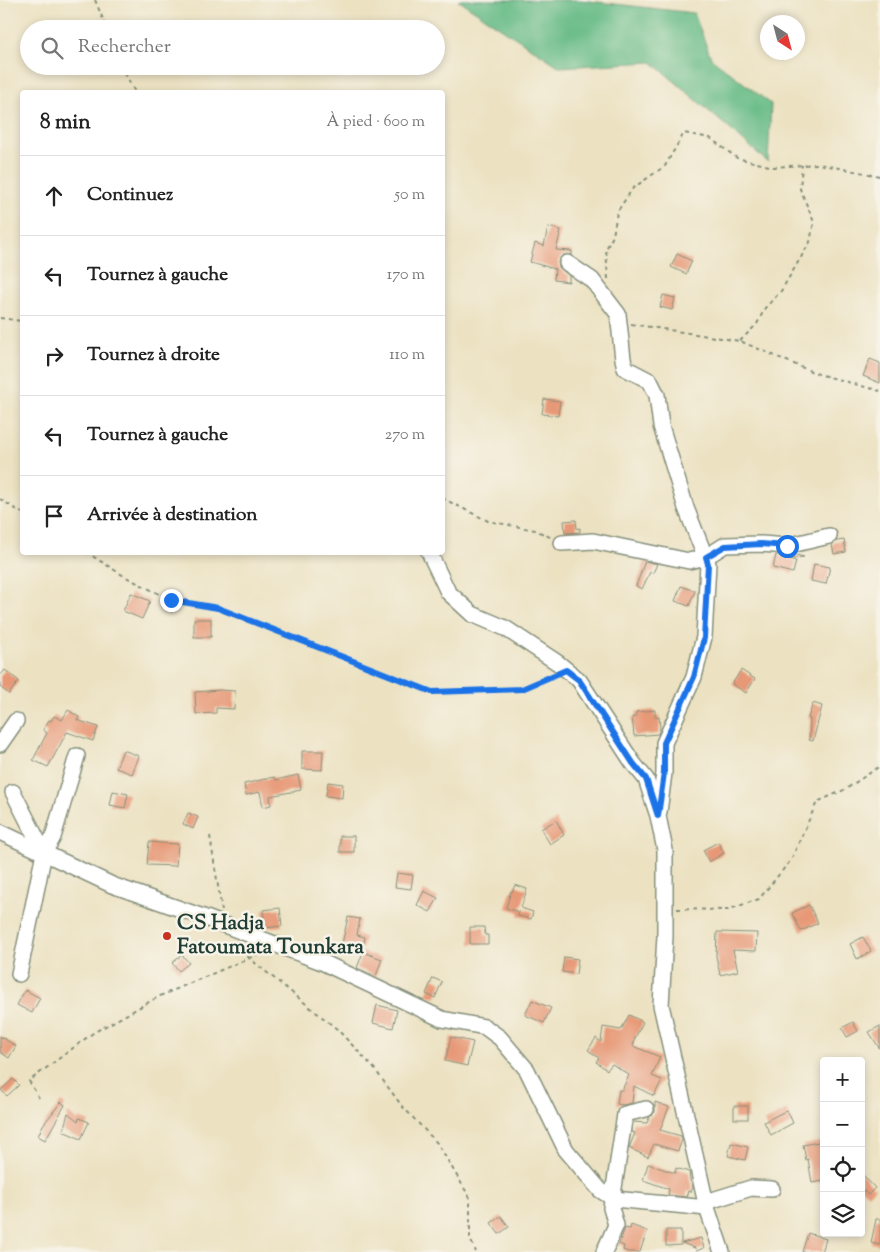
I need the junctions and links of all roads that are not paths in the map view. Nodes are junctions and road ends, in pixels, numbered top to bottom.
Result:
1 (567, 263) dead end
2 (829, 536) dead end
3 (562, 543) road end
4 (430, 555) edge
5 (706, 557) junction
6 (16, 721) dead end
7 (0, 744) edge
8 (78, 756) dead end
9 (14, 792) dead end
10 (658, 816) junction
11 (0, 832) edge
12 (44, 852) junction
13 (19, 974) dead end
14 (646, 1109) dead end
15 (772, 1189) dead end
16 (614, 1199) junction
17 (706, 1205) junction
18 (604, 1252) edge
19 (722, 1252) edge

1 - 5 street
2 - 5 street
3 - 5 street
4 - 10 street
5 - 10 street
6 - 7 street
8 - 12 street
9 - 12 street
10 - 17 street
11 - 12 street
12 - 13 street
12 - 16 street
14 - 16 street
15 - 17 street
16 - 17 street
16 - 18 street
17 - 19 street

